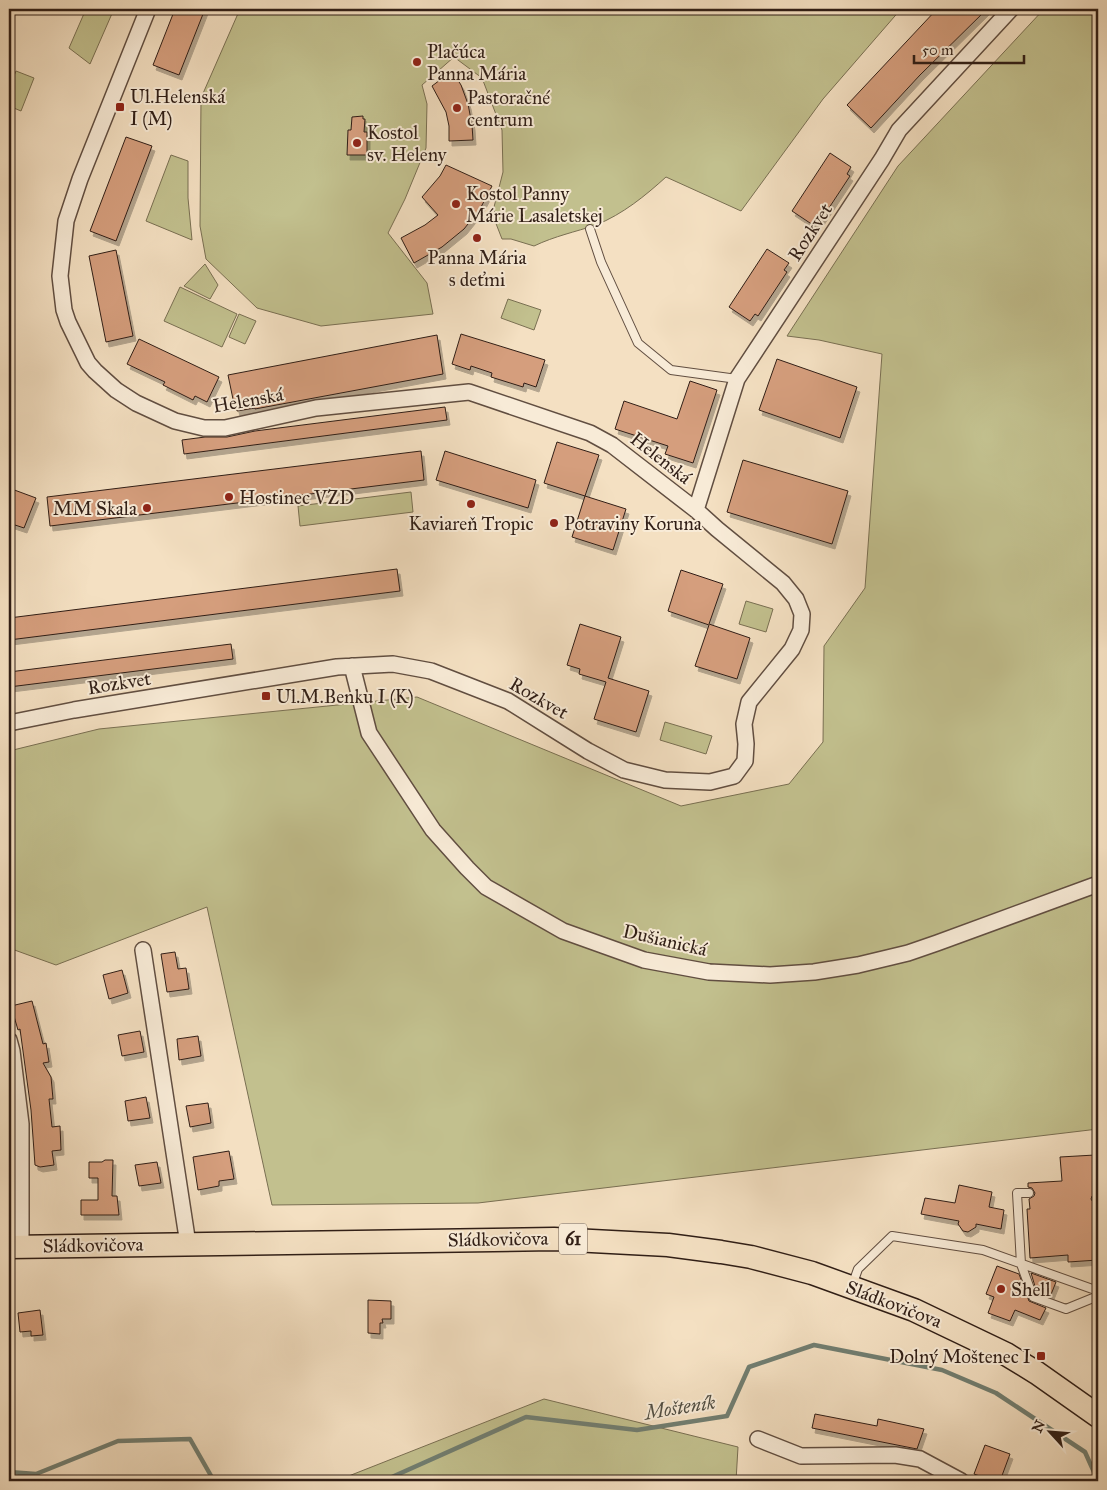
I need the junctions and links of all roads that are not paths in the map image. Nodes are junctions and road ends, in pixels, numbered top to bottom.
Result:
1 (148, 9) edge
2 (1011, 9) edge
3 (590, 229) dead end
4 (737, 380) junction
5 (696, 510) junction
6 (710, 524) joint
7 (352, 666) junction
8 (9, 723) edge
9 (1098, 884) edge
10 (143, 950) dead end
11 (9, 1040) edge
12 (1029, 1193) dead end
13 (188, 1244) junction
14 (15, 1246) edge
15 (1021, 1264) junction
16 (851, 1288) junction
17 (1098, 1291) edge
18 (1098, 1296) edge
19 (1098, 1416) edge
20 (758, 1438) dead end
21 (961, 1481) edge

1 - 5 street, Helenská
2 - 4 street, Rozkvet
3 - 4 lane
4 - 5 street, Rozkvet
5 - 6 street, Helenská
6 - 7 street, Rozkvet
7 - 8 street, Rozkvet
7 - 9 street, Dušianická
10 - 13 street
11 - 14 street
12 - 15 lane
13 - 14 main road, Sládkovičova / 61
13 - 16 main road, Sládkovičova / 61
15 - 16 lane
15 - 17 lane
15 - 18 lane
16 - 19 main road, Sládkovičova / 61
20 - 21 street

